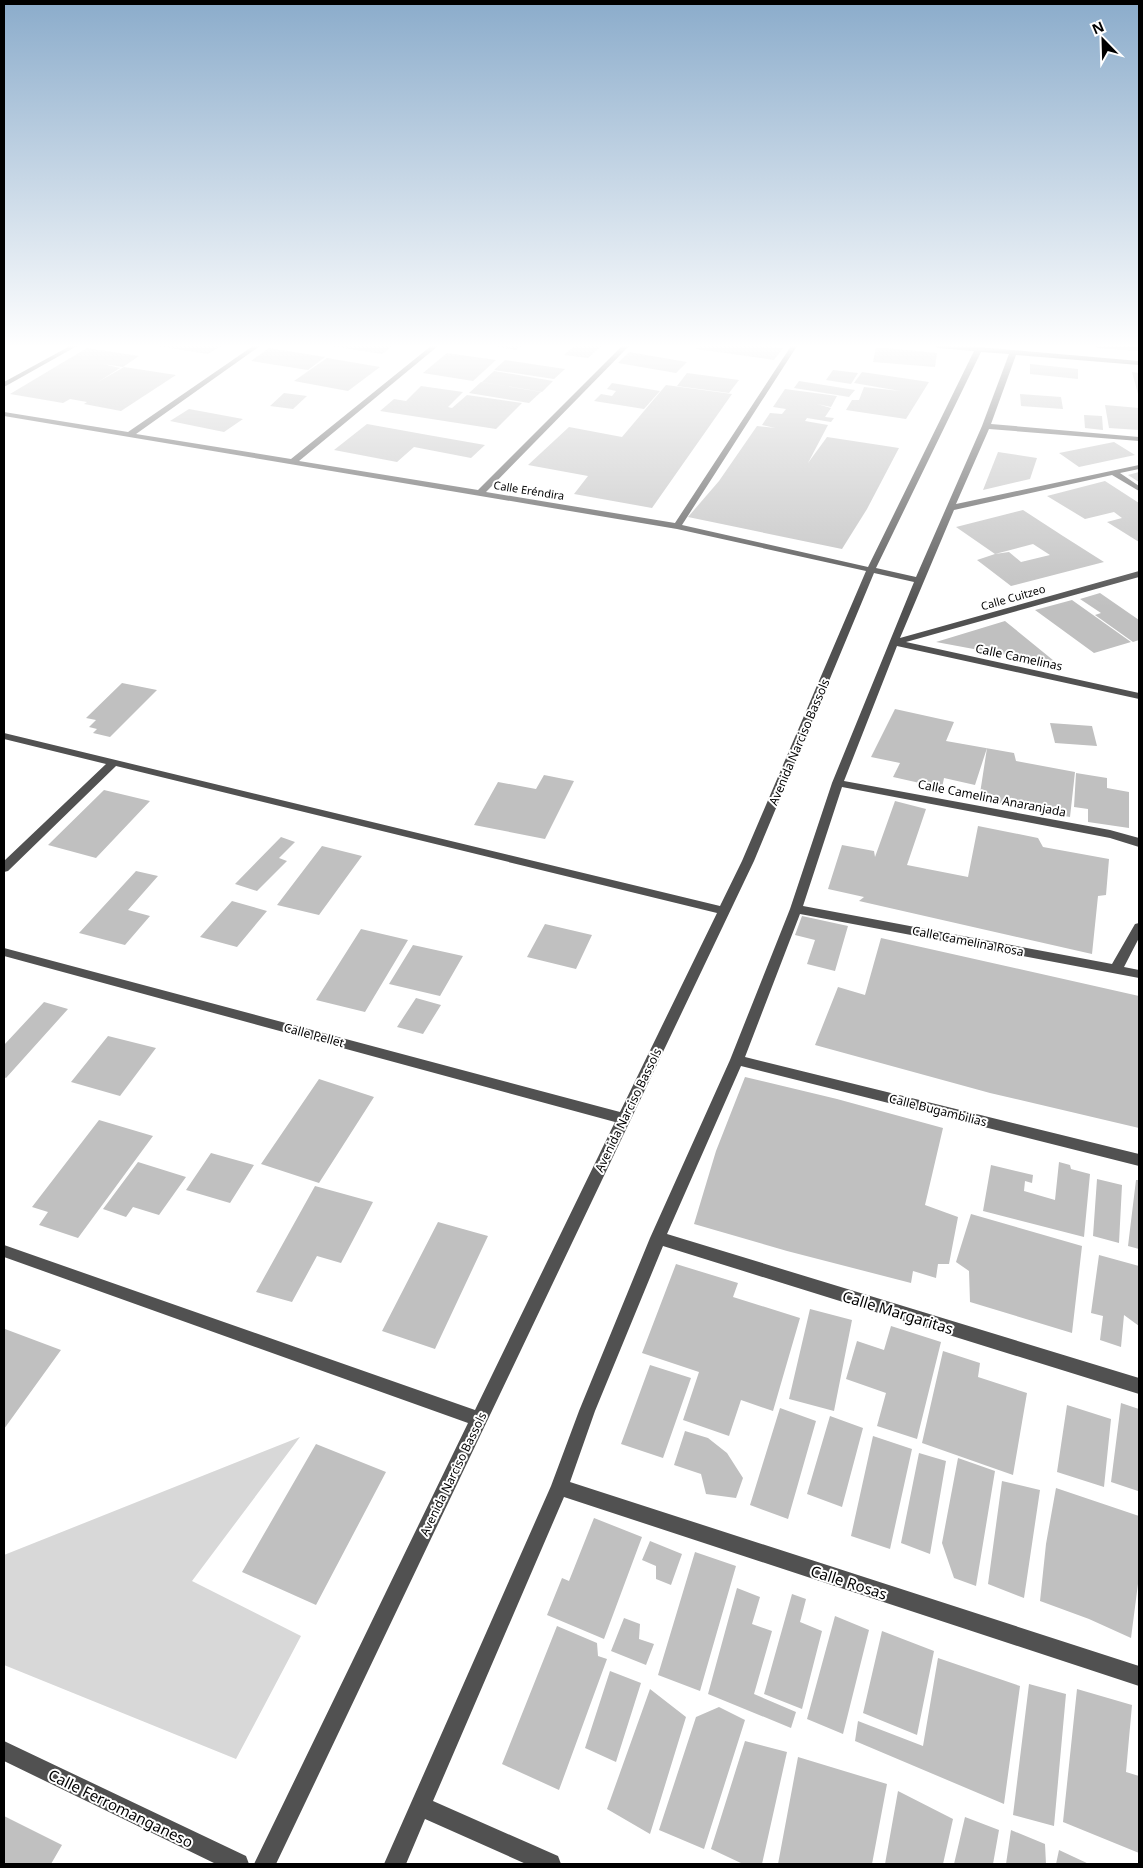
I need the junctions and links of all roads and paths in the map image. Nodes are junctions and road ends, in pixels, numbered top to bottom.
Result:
1 (118, 433) edge
2 (132, 433) edge
3 (329, 433) edge
4 (539, 433) edge
5 (737, 433) edge
6 (938, 433) edge
7 (983, 433) edge
8 (1070, 433) edge
9 (129, 435) junction
10 (1139, 439) edge
11 (293, 462) junction
12 (1139, 467) edge
13 (1114, 473) junction
14 (1139, 489) edge
15 (480, 493) junction
16 (950, 508) junction
17 (677, 526) junction
18 (871, 570) junction
19 (1139, 574) edge
20 (920, 581) junction
21 (893, 643) junction
22 (1139, 696) edge
23 (4, 736) edge
24 (114, 762) junction
25 (838, 783) junction
26 (1139, 843) edge
27 (4, 868) edge
28 (796, 909) junction
29 (724, 911) junction
30 (1139, 927) edge
31 (4, 952) edge
32 (1116, 969) junction
33 (1139, 974) edge
34 (737, 1060) junction
35 (624, 1118) junction
36 (1139, 1160) edge
37 (658, 1238) junction
38 (4, 1251) edge
39 (1139, 1386) edge
40 (479, 1419) junction
41 (559, 1487) junction
42 (1139, 1676) edge
43 (4, 1751) edge
44 (421, 1806) junction
45 (238, 1864) edge
46 (265, 1864) edge
47 (395, 1864) edge
48 (550, 1864) edge

1 - 9 street, Calle Eréndira
2 - 9 street
3 - 11 street
4 - 15 street
5 - 17 street
6 - 18 street, Avenida Narciso Bassols
7 - 16 street
8 - 10 street
9 - 11 street, Calle Eréndira
11 - 15 street, Calle Eréndira
12 - 13 street
13 - 14 street
13 - 16 street
15 - 17 street, Calle Eréndira
16 - 20 street
17 - 18 street, Calle Eréndira
18 - 20 street, Calle Eréndira
18 - 29 street, Avenida Narciso Bassols
19 - 21 street, Calle Cuitzeo
20 - 21 street
21 - 22 street, Calle Camelinas
21 - 25 street
23 - 24 street
24 - 27 street
24 - 29 street
25 - 26 street, Calle Camelina Anaranjada
25 - 28 street
28 - 32 street, Calle Camelina Rosa
28 - 34 street
29 - 35 street, Avenida Narciso Bassols
30 - 32 street
31 - 35 street, Calle Pellet
32 - 33 street, Calle Camelina Rosa
34 - 36 street, Calle Bugambilias
34 - 37 street
35 - 40 street, Avenida Narciso Bassols
37 - 39 street, Calle Margaritas
37 - 41 street
38 - 40 street
40 - 46 street, Avenida Narciso Bassols
41 - 42 street, Calle Rosas
41 - 44 street
43 - 45 street, Calle Ferromanganeso
44 - 47 street
44 - 48 street

